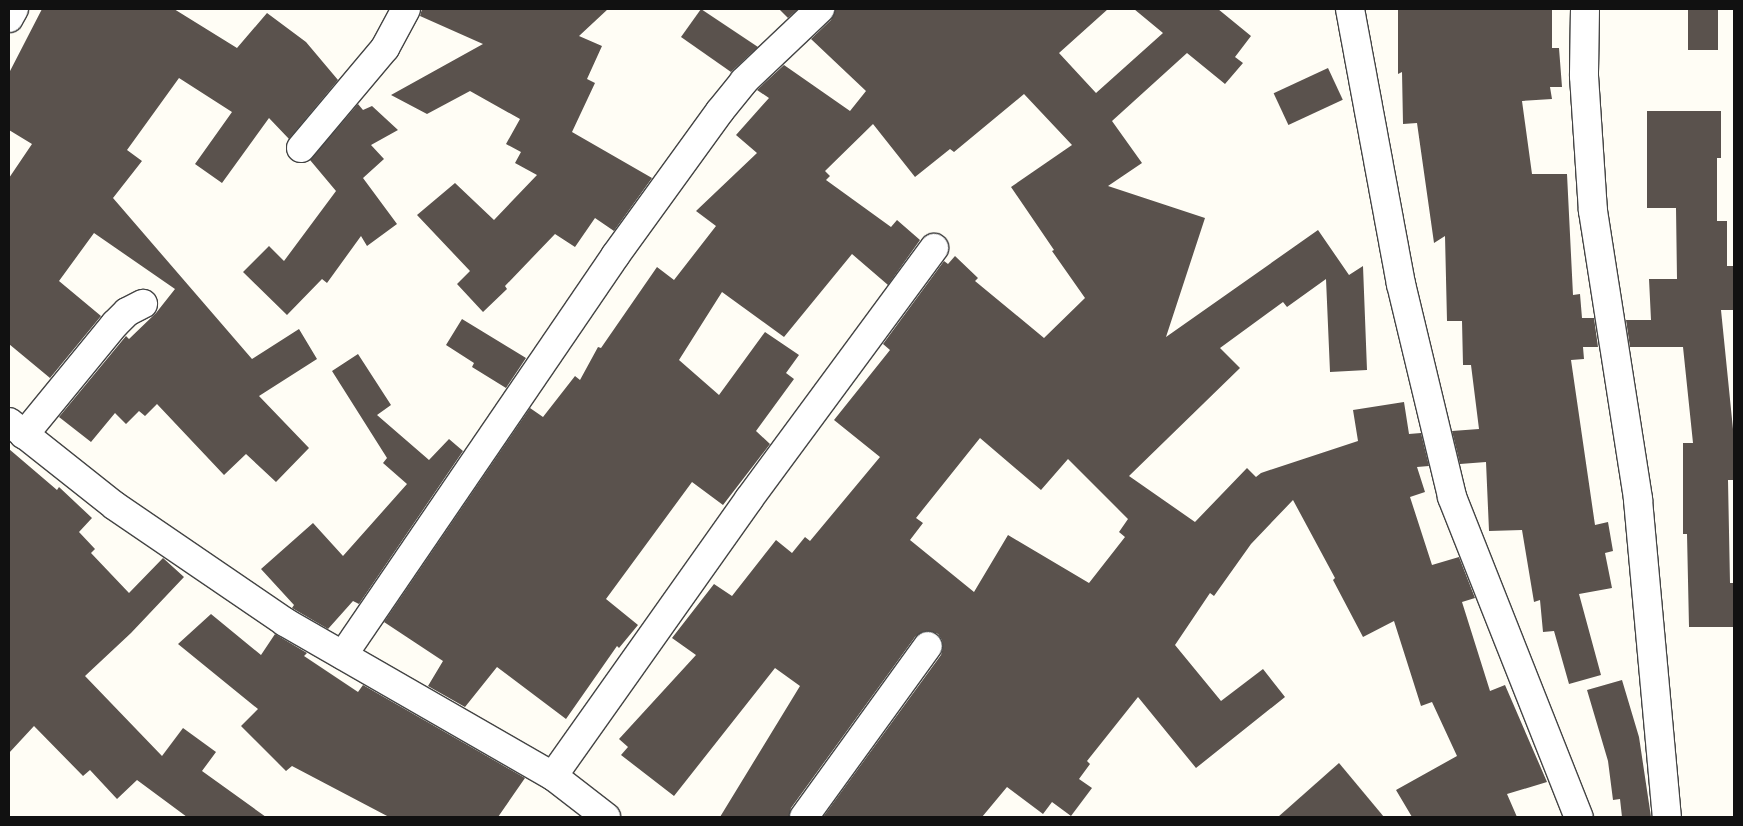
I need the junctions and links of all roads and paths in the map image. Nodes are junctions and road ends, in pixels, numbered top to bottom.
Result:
1 (14, 9) edge
2 (406, 9) edge
3 (820, 9) edge
4 (1350, 9) edge
5 (1585, 9) edge
6 (9, 18) edge
7 (301, 148) dead end
8 (934, 248) dead end
9 (143, 304) dead end
10 (16, 428) edge
11 (928, 646) dead end
12 (343, 655) junction
13 (553, 776) junction
14 (606, 817) edge
15 (804, 817) edge
16 (1579, 817) edge
17 (1667, 817) edge

1 - 6 street
2 - 7 street
3 - 12 street
4 - 16 street
5 - 17 street
8 - 13 street
9 - 10 street
10 - 12 street
11 - 15 street
12 - 13 street
13 - 14 street

